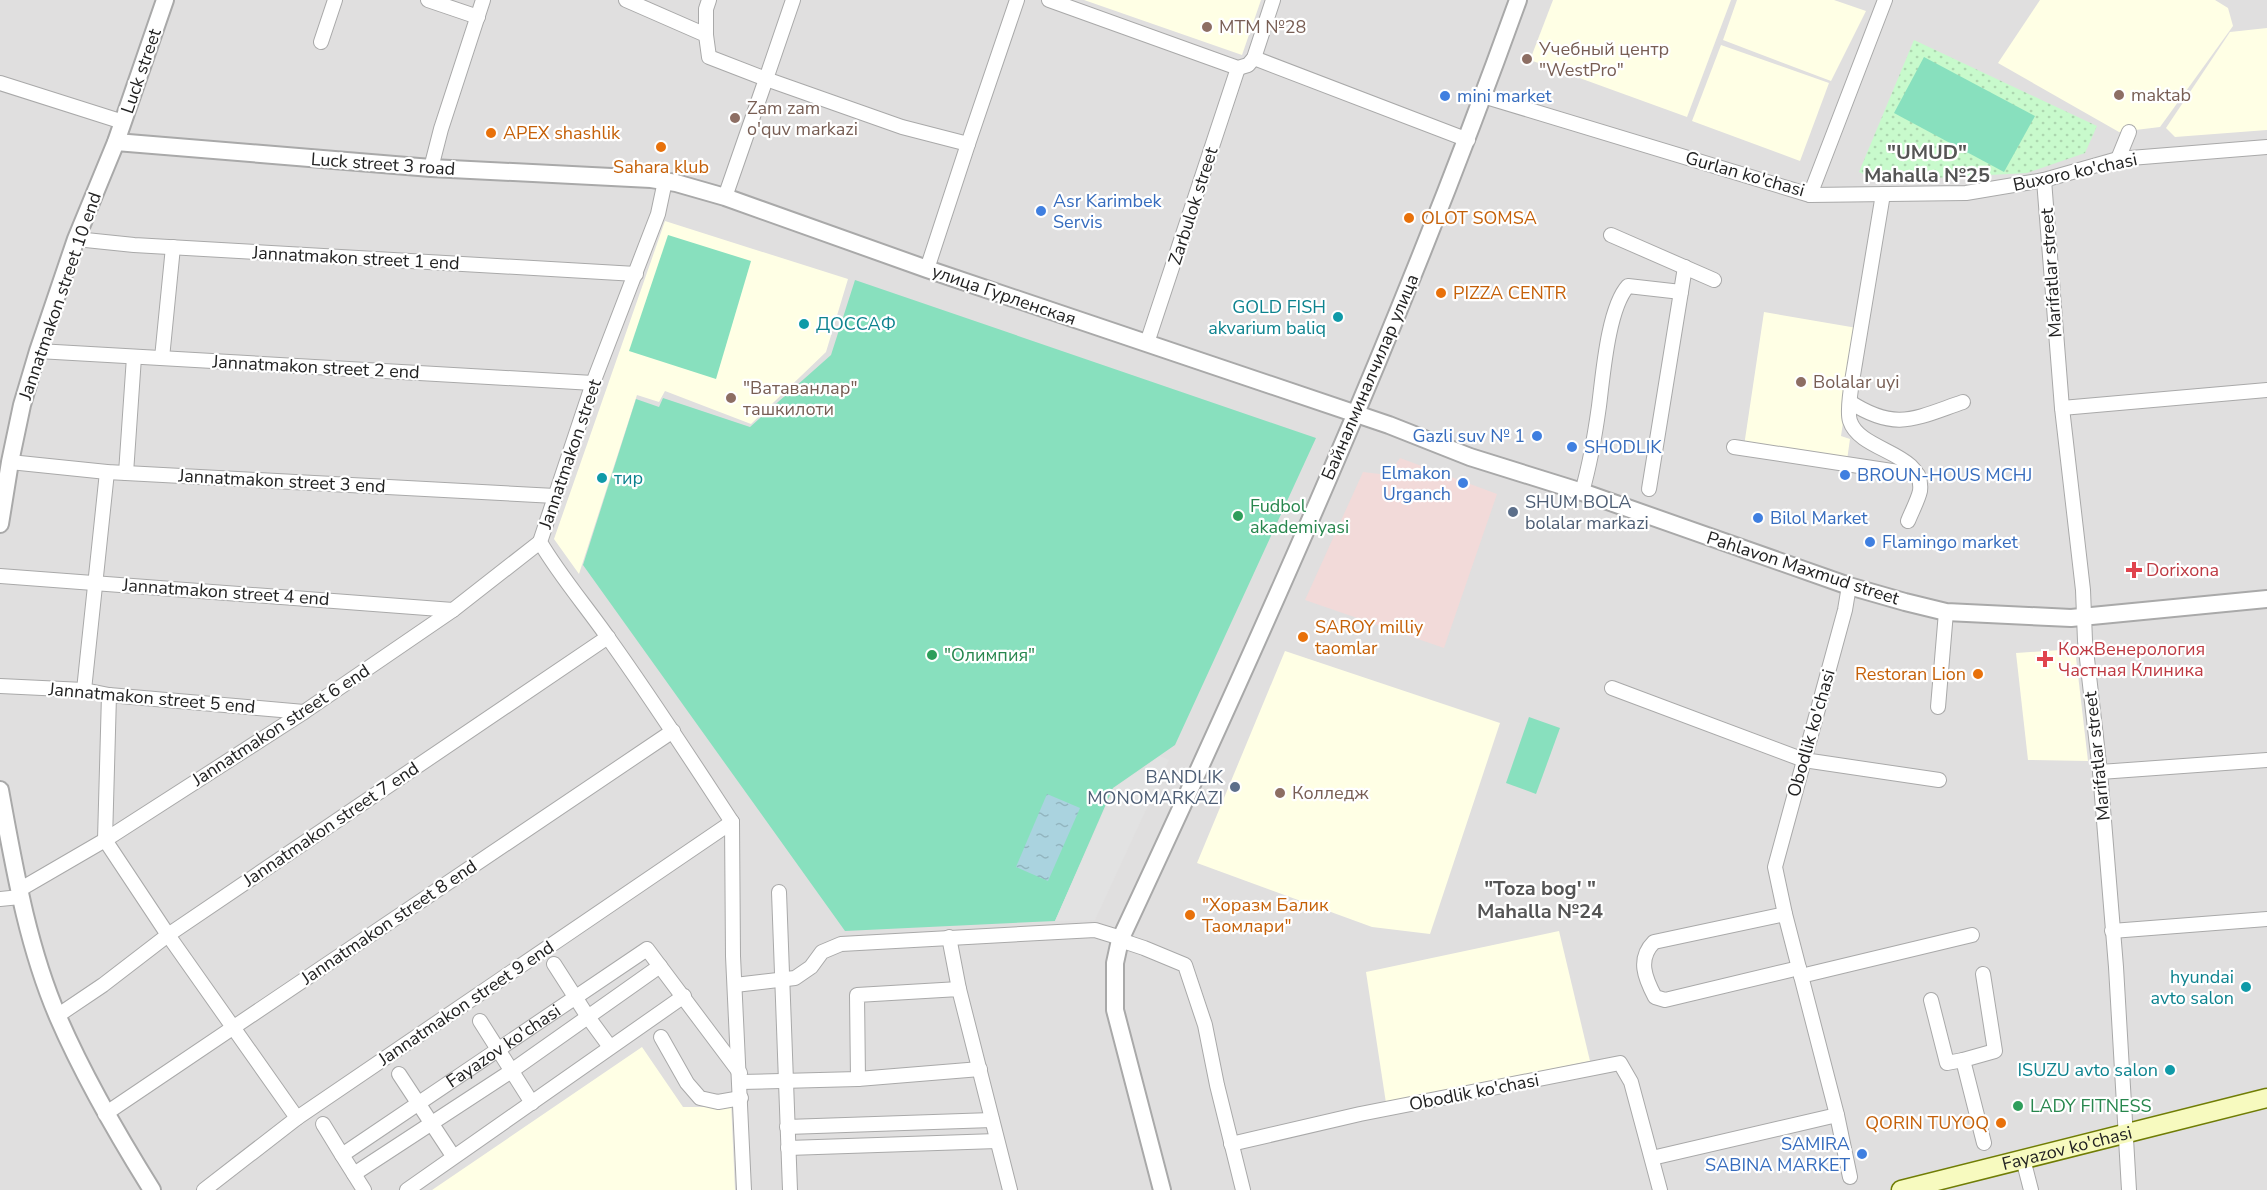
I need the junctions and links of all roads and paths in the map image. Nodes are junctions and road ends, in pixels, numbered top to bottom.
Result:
1 (165, 0) edge
2 (335, 0) edge
3 (428, 0) edge
4 (483, 0) edge
5 (709, 0) edge
6 (793, 0) edge
7 (1017, 0) edge
8 (1049, 0) edge
9 (1273, 0) edge
10 (1518, 0) edge
11 (632, 1) edge
12 (1883, 1) edge
13 (478, 17) junction
14 (706, 35) junction
15 (321, 42) dead end
16 (1254, 58) junction
17 (1238, 68) junction
18 (766, 79) junction
19 (0, 83) edge
20 (1483, 96) junction
21 (123, 122) junction
22 (2129, 132) dead end
23 (1468, 140) junction
24 (116, 142) junction
25 (968, 144) junction
26 (2267, 147) edge
27 (2118, 159) junction
28 (430, 168) junction
29 (658, 180) junction
30 (2044, 180) junction
31 (1883, 194) junction
32 (1810, 195) junction
33 (725, 197) junction
34 (1611, 235) dead end
35 (76, 239) junction
36 (172, 248) junction
37 (1685, 267) junction
38 (927, 269) junction
39 (636, 274) junction
40 (1714, 280) dead end
41 (1681, 292) junction
42 (1147, 343) junction
43 (38, 351) junction
44 (135, 357) junction
45 (162, 358) junction
46 (593, 382) junction
47 (2267, 390) edge
48 (1850, 402) junction
49 (1964, 402) dead end
50 (2062, 408) junction
51 (1357, 414) junction
52 (1734, 447) dead end
53 (10, 462) junction
54 (107, 472) junction
55 (126, 473) junction
56 (1918, 475) junction
57 (1649, 489) dead end
58 (1582, 492) junction
59 (555, 496) junction
60 (1908, 520) dead end
61 (0, 524) edge
62 (540, 542) junction
63 (0, 576) edge
64 (96, 582) junction
65 (1849, 586) junction
66 (2267, 599) edge
67 (453, 610) junction
68 (1946, 612) junction
69 (2085, 616) junction
70 (608, 637) junction
71 (0, 686) edge
72 (1612, 688) dead end
73 (84, 690) junction
74 (109, 695) junction
75 (1938, 707) dead end
76 (304, 712) junction
77 (673, 731) junction
78 (1804, 760) junction
79 (2267, 760) edge
80 (2100, 772) junction
81 (1940, 780) dead end
82 (0, 790) edge
83 (732, 822) junction
84 (105, 840) junction
85 (779, 892) dead end
86 (20, 894) junction
87 (0, 899) edge
88 (1785, 914) junction
89 (2267, 919) edge
90 (2112, 931) junction
91 (168, 935) junction
92 (1972, 935) dead end
93 (949, 937) junction
94 (1120, 939) junction
95 (554, 964) dead end
96 (660, 966) junction
97 (1800, 972) junction
98 (1983, 974) dead end
99 (781, 981) junction
100 (735, 985) junction
101 (959, 989) junction
102 (684, 996) junction
103 (576, 997) junction
104 (1931, 1000) dead end
105 (57, 1016) junction
106 (588, 1017) junction
107 (480, 1022) dead end
108 (233, 1028) junction
109 (661, 1036) dead end
110 (610, 1047) junction
111 (498, 1052) junction
112 (1963, 1060) junction
113 (980, 1069) junction
114 (510, 1071) junction
115 (399, 1074) dead end
116 (740, 1077) junction
117 (858, 1079) junction
118 (785, 1082) junction
119 (741, 1098) junction
120 (2267, 1098) edge
121 (532, 1103) junction
122 (419, 1104) junction
123 (105, 1114) junction
124 (1837, 1115) junction
125 (297, 1118) junction
126 (992, 1120) junction
127 (430, 1123) junction
128 (323, 1124) dead end
129 (787, 1127) junction
130 (2126, 1132) junction
131 (998, 1141) junction
132 (1984, 1143) dead end
133 (1231, 1144) junction
134 (788, 1148) junction
135 (342, 1155) junction
136 (453, 1156) junction
137 (1652, 1158) junction
138 (2023, 1159) junction
139 (354, 1174) junction
140 (1850, 1177) dead end
141 (152, 1190) edge
142 (204, 1190) edge
143 (364, 1190) edge
144 (407, 1190) edge
145 (744, 1190) edge
146 (790, 1190) edge
147 (1010, 1190) edge
148 (1162, 1190) edge
149 (1243, 1190) edge
150 (1660, 1190) edge
151 (1901, 1190) edge
152 (2031, 1190) edge
153 (2129, 1190) edge

1 - 21 street, Luck street
2 - 15 street
3 - 13 street
4 - 13 street
5 - 14 street
6 - 18 street
7 - 25 street
8 - 17 street
9 - 16 street
10 - 20 street, Байналминалчилар улица
11 - 14 street
12 - 32 street, Gurlan ko'chasi
13 - 28 street
14 - 18 street
16 - 17 street
16 - 23 street
17 - 42 street, Zarbulok street
18 - 25 street
18 - 33 street
19 - 21 street
20 - 23 street, Байналминалчилар улица
20 - 32 street, Gurlan ko'chasi
21 - 24 street, Luck street
22 - 27 street
23 - 51 street, Байналминалчилар улица
24 - 28 street, Luck street 3 road
24 - 35 street, Jannatmakon street 10 end
25 - 38 street
26 - 27 street, Buxoro ko'chasi
27 - 30 street, Buxoro ko'chasi
28 - 29 street, Luck street 3 road
29 - 33 street, улица Гурленская
29 - 39 street, Jannatmakon street
30 - 31 street, Buxoro ko'chasi
30 - 50 street, Marifatlar street
31 - 32 street, Buxoro ko'chasi
31 - 48 street
33 - 38 street, улица Гурленская
34 - 37 street
35 - 36 street, Jannatmakon street 1 end
35 - 43 street, Jannatmakon street 10 end
36 - 39 street, Jannatmakon street 1 end
36 - 45 street
37 - 40 street
37 - 41 street
38 - 42 street, улица Гурленская
39 - 46 street, Jannatmakon street
41 - 57 street
41 - 58 street
42 - 51 street, улица Гурленская
43 - 44 street, Jannatmakon street 2 end
43 - 53 street, Jannatmakon street 10 end
44 - 45 street, Jannatmakon street 2 end
44 - 55 street
45 - 46 street, Jannatmakon street 2 end
46 - 59 street, Jannatmakon street
47 - 50 street
48 - 49 street
48 - 56 street
50 - 69 street, Marifatlar street
51 - 58 street, Pahlavon Maxmud street
51 - 94 street, Байналминалчилар улица
52 - 56 street
53 - 54 street, Jannatmakon street 3 end
53 - 61 street, Jannatmakon street 10 end
54 - 55 street, Jannatmakon street 3 end
54 - 64 street
55 - 59 street, Jannatmakon street 3 end
56 - 60 street
58 - 65 street, Pahlavon Maxmud street
59 - 62 street, Jannatmakon street
62 - 67 street, Jannatmakon street 6 end
62 - 70 street, Jannatmakon street
63 - 64 street, Jannatmakon street 4 end
64 - 67 street, Jannatmakon street 4 end
64 - 73 street
65 - 68 street, Pahlavon Maxmud street
65 - 78 street, Obodlik ko'chasi
66 - 69 street, Pahlavon Maxmud street
67 - 76 street, Jannatmakon street 6 end
68 - 69 street, Pahlavon Maxmud street
68 - 75 street
69 - 80 street, Marifatlar street
70 - 77 street, Jannatmakon street
70 - 91 street, Jannatmakon street 7 end
71 - 73 street, Jannatmakon street 5 end
72 - 78 street
73 - 74 street, Jannatmakon street 5 end
74 - 76 street, Jannatmakon street 5 end
74 - 84 street
76 - 84 street, Jannatmakon street 6 end
77 - 83 street, Jannatmakon street
77 - 108 street, Jannatmakon street 8 end
78 - 81 street
78 - 88 street, Obodlik ko'chasi
79 - 80 street
80 - 90 street, Marifatlar street
82 - 86 street
83 - 100 street
83 - 125 street, Jannatmakon street 9 end
84 - 86 street, Jannatmakon street 6 end
84 - 91 street
85 - 99 street
86 - 87 street
86 - 105 street
88 - 97 street, Obodlik ko'chasi
88 - 97 street
89 - 90 street
90 - 130 street, Marifatlar street
91 - 105 street, Jannatmakon street 7 end
91 - 108 street
92 - 97 street
93 - 94 street
93 - 99 street
93 - 101 street
94 - 133 street
94 - 148 street, Байналминалчилар улица
95 - 103 street
96 - 102 street, Fayazov ko'chasi
96 - 103 street, Fayazov ko'chasi
96 - 106 street
97 - 124 street, Obodlik ko'chasi
98 - 112 street
99 - 100 street
99 - 118 street
100 - 116 street
101 - 113 street
101 - 117 street
102 - 110 street
102 - 116 street, Fayazov ko'chasi
103 - 106 street
103 - 111 street, Fayazov ko'chasi
104 - 112 street
105 - 123 street
106 - 110 street
106 - 114 street
107 - 111 street
108 - 123 street, Jannatmakon street 8 end
108 - 125 street
109 - 119 street
110 - 121 street
111 - 114 street
111 - 122 street, Fayazov ko'chasi
112 - 132 street
113 - 117 street
113 - 126 street
114 - 121 street
114 - 127 street
115 - 122 street
116 - 118 street
116 - 119 street
117 - 118 street
118 - 129 street
119 - 145 street
120 - 130 main road, Fayazov ko'chasi
121 - 136 street
122 - 127 street
122 - 135 street, Fayazov ko'chasi
123 - 141 street
124 - 137 street
124 - 140 street, Obodlik ko'chasi
125 - 142 street, Jannatmakon street 9 end
126 - 129 street
126 - 131 street
127 - 136 street
127 - 139 street
128 - 135 street
129 - 134 street
130 - 138 main road, Fayazov ko'chasi
130 - 153 street, Marifatlar street
131 - 134 street
131 - 147 street
133 - 137 street, Obodlik ko'chasi
133 - 149 street
134 - 146 street
135 - 139 street
136 - 144 street
137 - 150 street, Obodlik ko'chasi
138 - 151 main road, Fayazov ko'chasi
138 - 152 street
139 - 143 street

